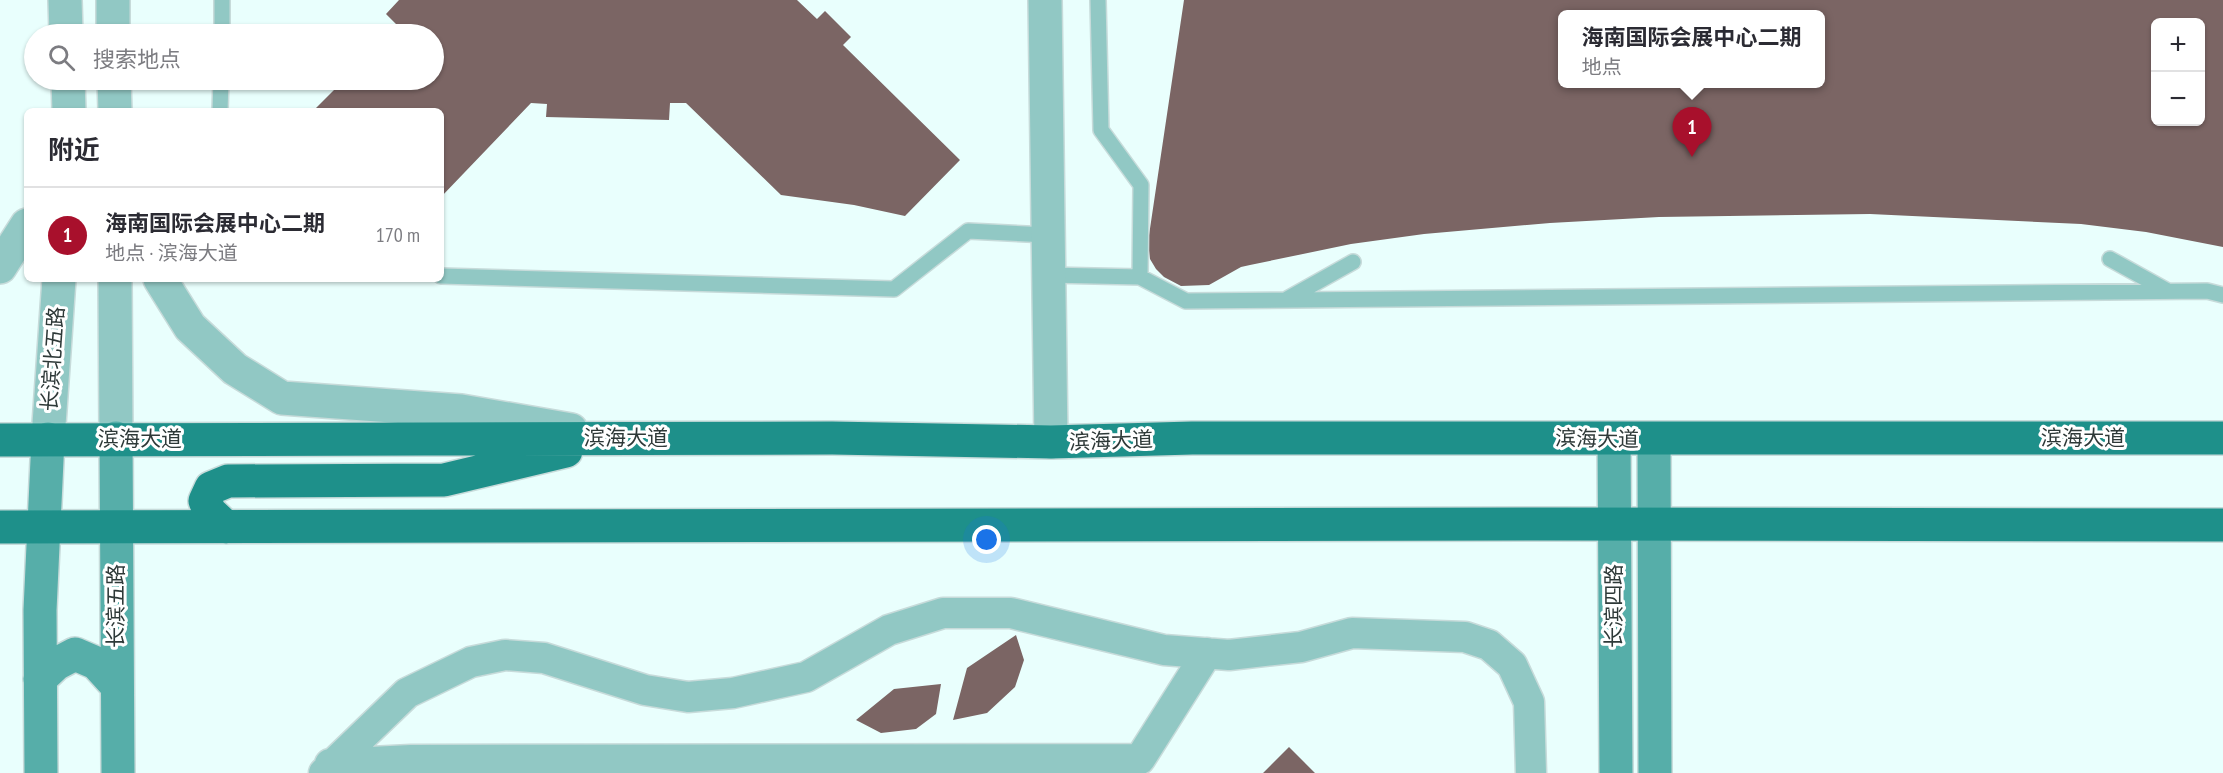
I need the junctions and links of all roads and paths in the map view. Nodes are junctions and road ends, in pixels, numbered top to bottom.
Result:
1 (65, 0) edge
2 (113, 0) edge
3 (222, 0) edge
4 (1045, 0) edge
5 (1098, 0) edge
6 (66, 24) edge
7 (113, 24) edge
8 (222, 24) edge
9 (68, 90) edge
10 (114, 90) edge
11 (221, 90) edge
12 (69, 108) edge
13 (115, 108) edge
14 (220, 108) edge
15 (24, 231) edge
16 (1048, 235) junction
17 (2110, 259) dead end
18 (1353, 262) dead end
19 (0, 267) edge
20 (1049, 275) junction
21 (444, 276) edge
22 (1140, 277) junction
23 (58, 282) edge
24 (115, 282) edge
25 (162, 282) edge
26 (2169, 291) junction
27 (2223, 296) edge
28 (1284, 300) junction
29 (116, 438) junction
30 (617, 438) junction
31 (2223, 438) edge
32 (48, 439) junction
33 (1614, 439) junction
34 (1654, 439) junction
35 (0, 440) edge
36 (1051, 442) junction
37 (1614, 524) junction
38 (1655, 524) junction
39 (2223, 525) edge
40 (0, 527) edge
41 (116, 527) junction
42 (226, 527) junction
43 (44, 528) junction
44 (1207, 653) junction
45 (40, 679) junction
46 (116, 685) junction
47 (327, 769) edge
48 (40, 773) edge
49 (118, 773) edge
50 (1531, 773) edge
51 (1616, 773) edge
52 (1655, 773) edge

1 - 6 street
2 - 7 street
3 - 8 lane
4 - 16 street
5 - 22 lane
9 - 12 street
10 - 13 street
11 - 14 lane
15 - 19 street
16 - 20 street
16 - 21 lane
17 - 26 lane
18 - 28 lane
20 - 22 lane
20 - 36 street
22 - 28 lane
23 - 32 street, 长滨北五路
24 - 29 street
25 - 30 street
26 - 27 lane
26 - 28 lane
29 - 30 highway, 滨海大道
29 - 32 highway, 滨海大道
29 - 41 main road, 长滨五路
30 - 36 highway, 滨海大道
30 - 42 highway
31 - 34 highway, 滨海大道
32 - 35 highway, 滨海大道
32 - 43 main road
33 - 34 highway, 滨海大道
33 - 36 highway, 滨海大道
33 - 37 main road, 长滨四路
34 - 38 main road, 长滨四路
37 - 38 highway
37 - 42 highway
37 - 51 main road, 长滨四路
38 - 39 highway
38 - 52 main road, 长滨四路
40 - 43 highway
41 - 42 highway
41 - 43 highway
41 - 46 main road, 长滨五路
43 - 45 main road
44 - 47 street
44 - 47 street
44 - 50 street
45 - 46 main road
45 - 48 main road
46 - 49 main road, 长滨五路

